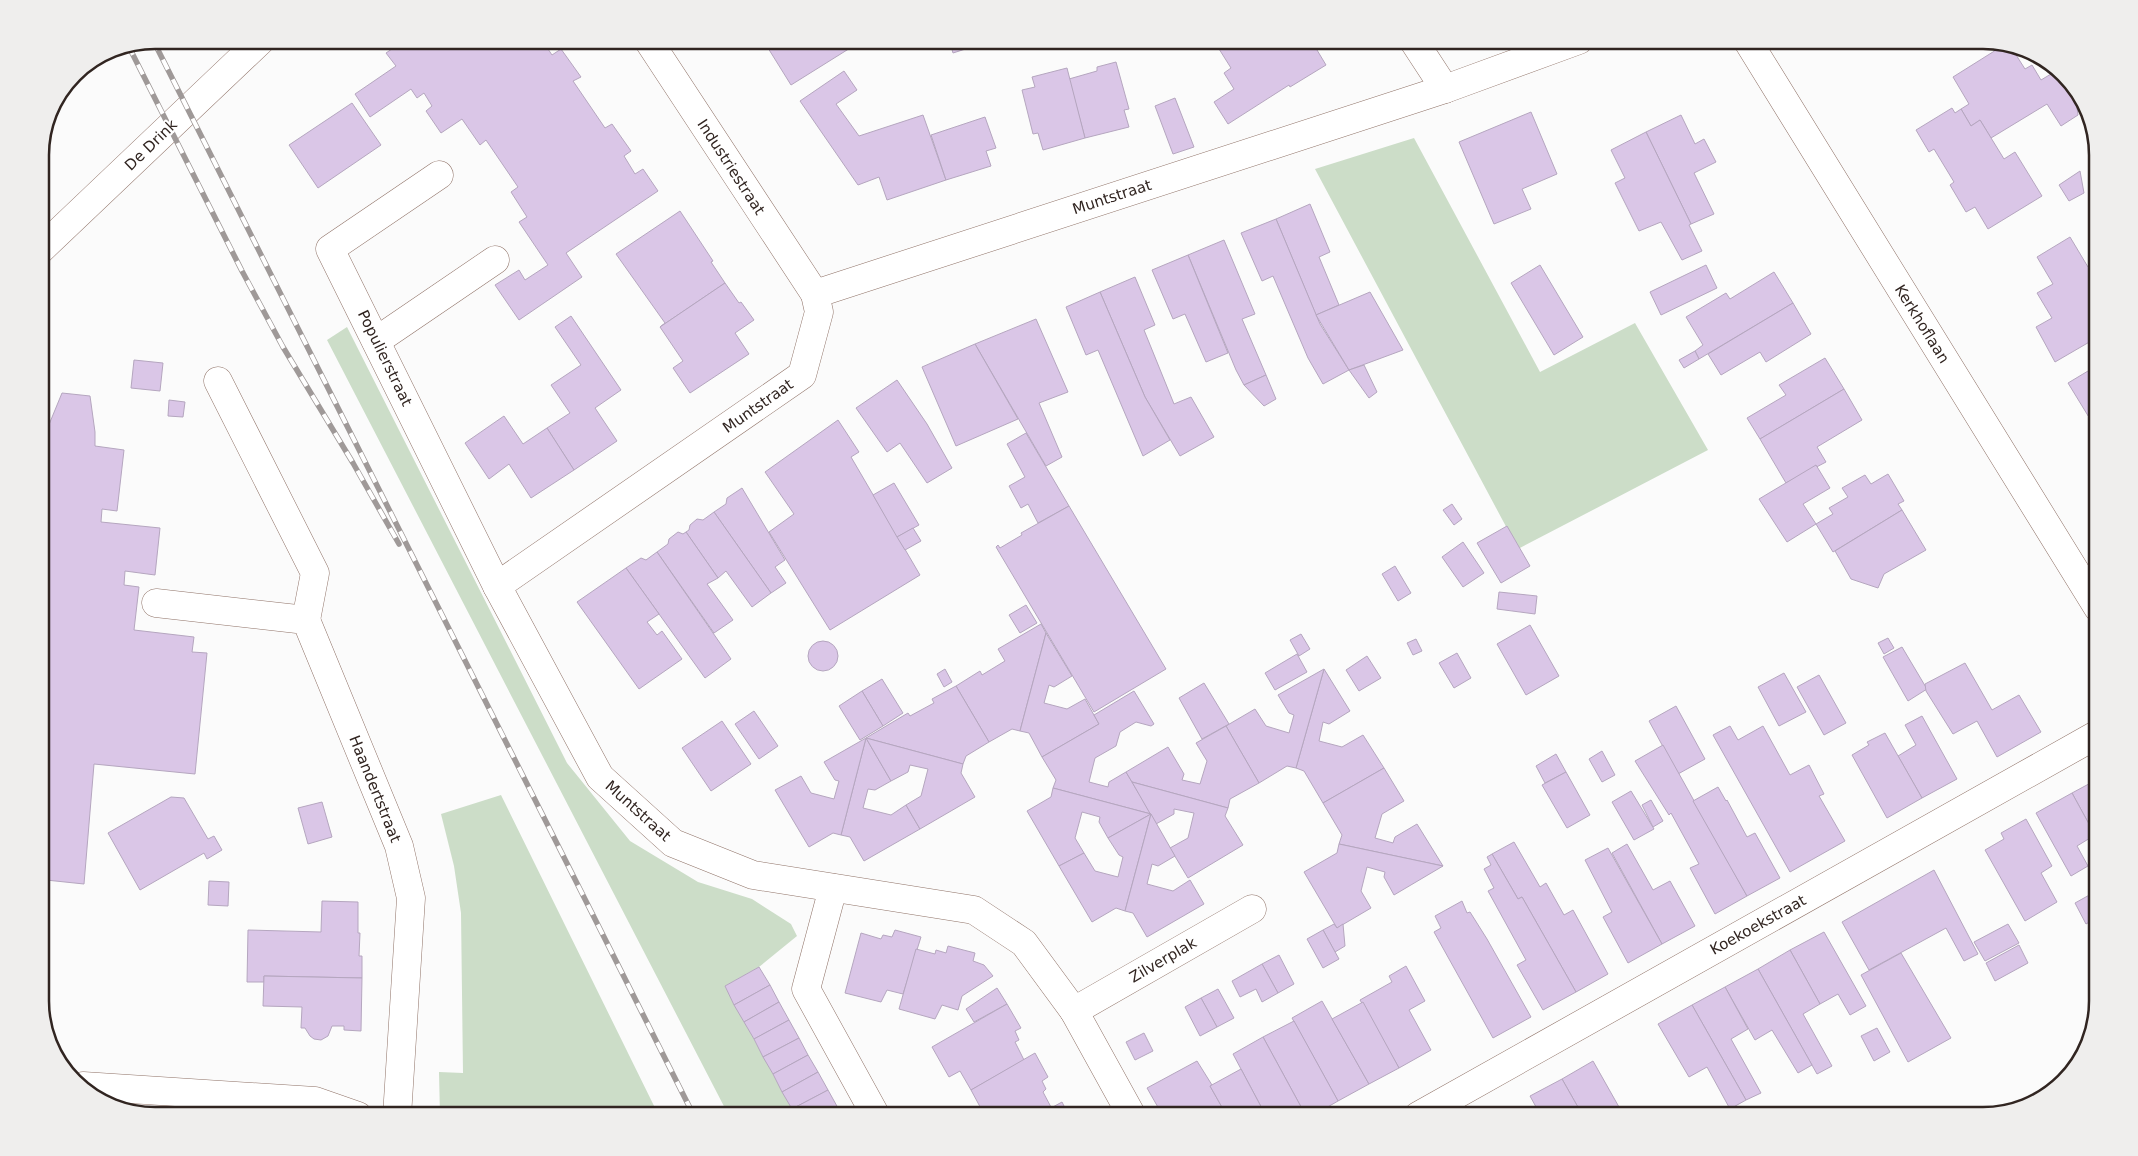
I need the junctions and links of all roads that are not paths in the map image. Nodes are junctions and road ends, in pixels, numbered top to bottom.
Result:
1 (252, 49) edge
2 (654, 49) edge
3 (1419, 49) edge
4 (1555, 49) edge
5 (1753, 49) edge
6 (1444, 90) junction
7 (439, 175) dead end
8 (49, 241) edge
9 (495, 260) dead end
10 (815, 294) junction
11 (376, 341) junction
12 (218, 381) dead end
13 (497, 586) junction
14 (2089, 593) edge
15 (156, 603) dead end
16 (306, 620) junction
17 (2089, 739) edge
18 (833, 888) junction
19 (1252, 909) dead end
20 (1074, 1011) junction
21 (93, 1087) edge
22 (332, 1107) edge
23 (398, 1107) edge
24 (871, 1107) edge
25 (1127, 1107) edge
26 (1434, 1107) edge

1 - 8 street, De Drink
2 - 10 street, Industriestraat
3 - 6 street
4 - 6 street, Muntstraat
5 - 14 street, Kerkhoflaan
6 - 10 street, Muntstraat
7 - 11 street, Populierstraat
9 - 11 street
10 - 13 street, Muntstraat
11 - 13 street, Populierstraat
12 - 16 street
13 - 18 street, Muntstraat
15 - 16 street
16 - 23 street, Haandertstraat
17 - 26 street, Koekoekstraat
18 - 20 street, Muntstraat
18 - 24 street
19 - 20 street, Zilverplak
20 - 25 street
21 - 22 street

